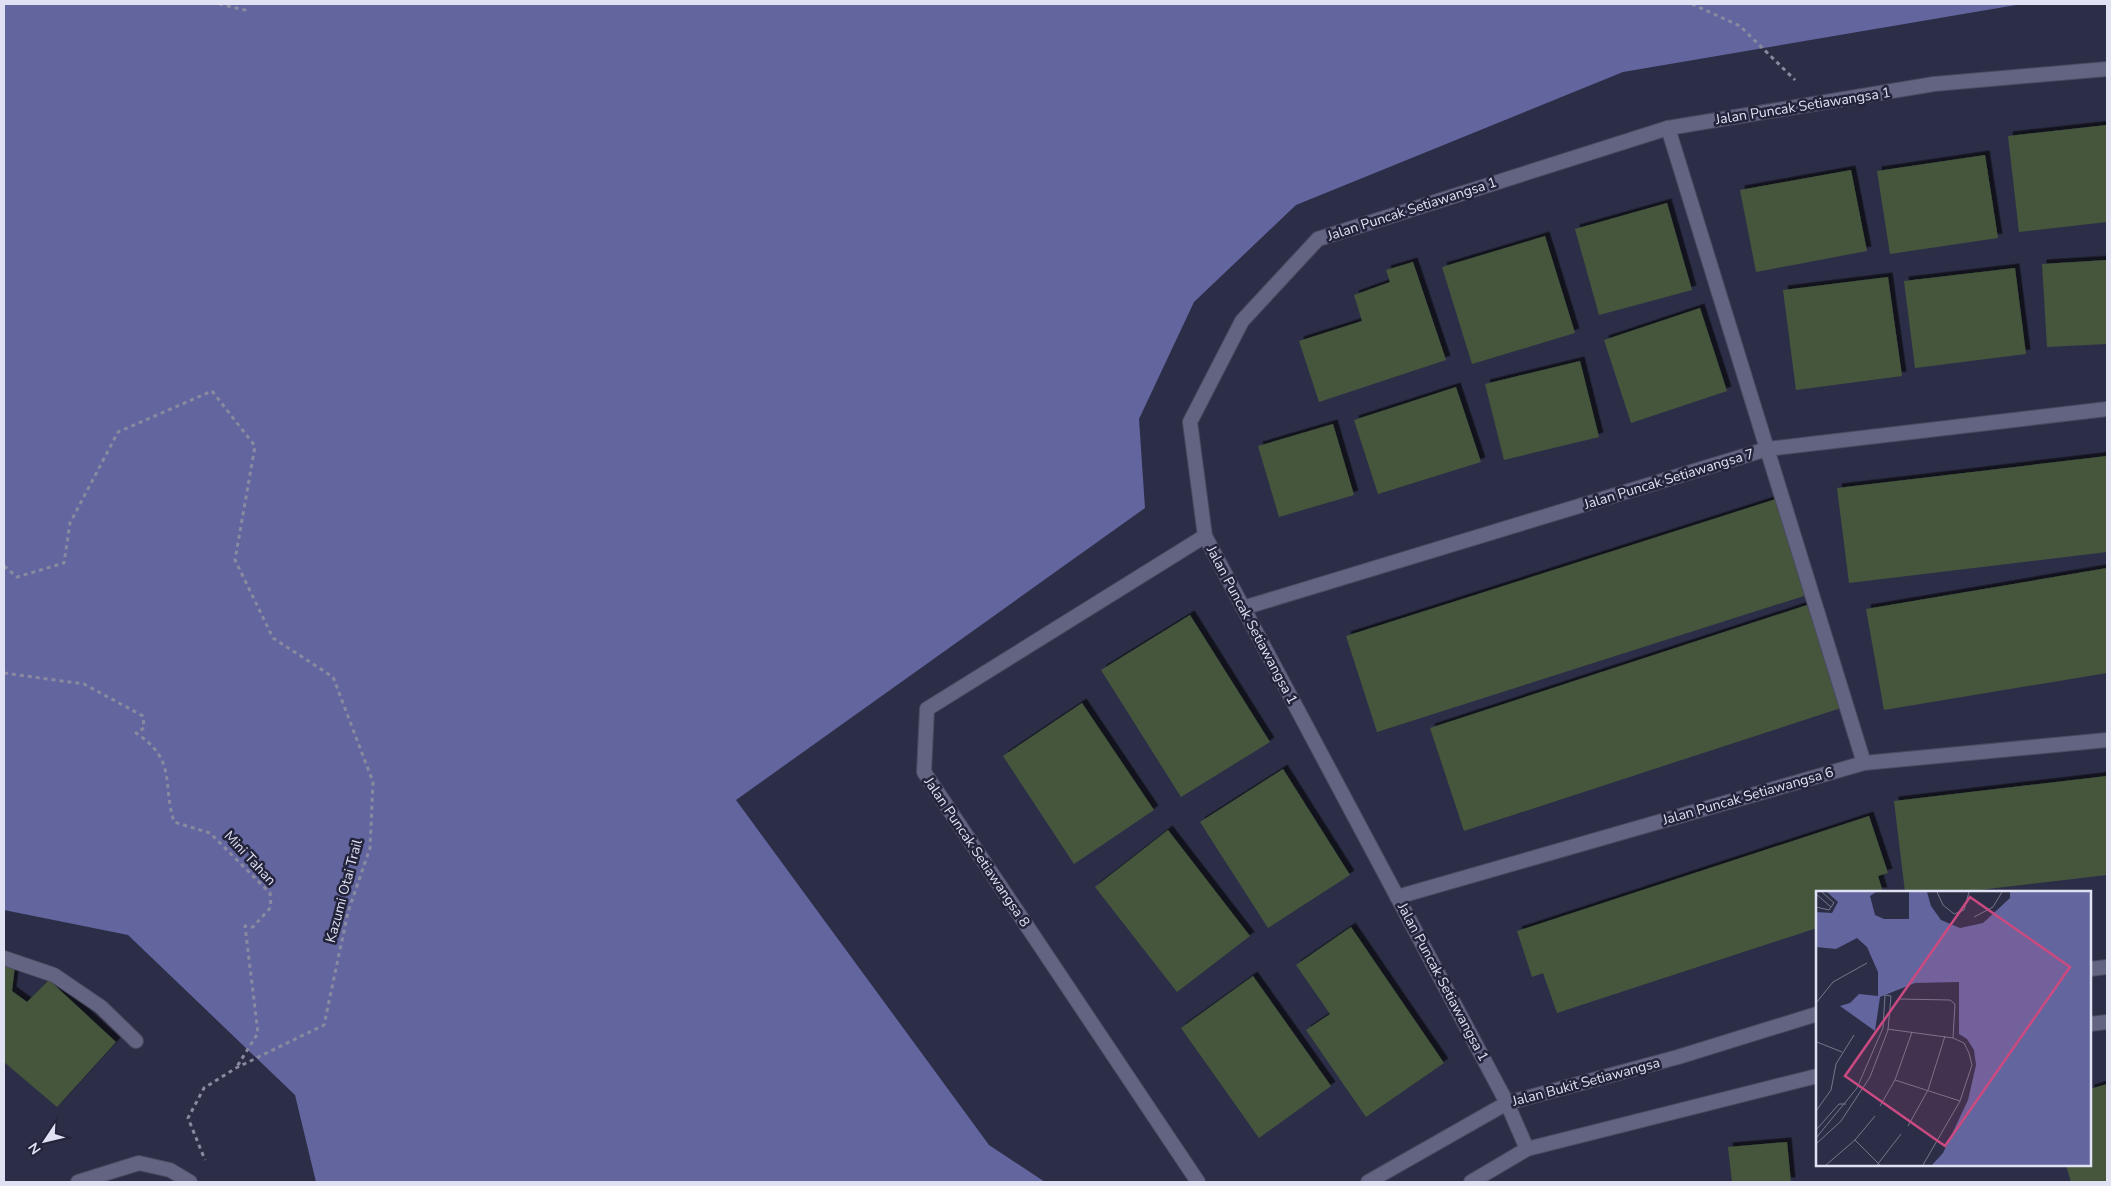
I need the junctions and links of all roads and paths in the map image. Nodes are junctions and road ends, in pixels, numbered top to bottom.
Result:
1 (219, 4) edge
2 (248, 4) edge
3 (1692, 4) edge
4 (2107, 69) edge
5 (1818, 104) junction
6 (1668, 128) junction
7 (2107, 409) edge
8 (1767, 449) junction
9 (1205, 536) junction
10 (4, 566) edge
11 (1243, 608) junction
12 (4, 673) edge
13 (2107, 740) edge
14 (1864, 763) junction
15 (1397, 897) junction
16 (4, 958) edge
17 (2107, 967) edge
18 (2091, 969) edge
19 (1816, 1014) edge
20 (2107, 1022) edge
21 (2091, 1024) edge
22 (136, 1041) dead end
23 (236, 1068) junction
24 (1816, 1076) edge
25 (1507, 1103) junction
26 (1527, 1149) junction
27 (204, 1168) dead end
28 (78, 1182) edge
29 (190, 1182) edge
30 (1198, 1182) edge
31 (1368, 1182) edge
32 (1471, 1182) edge

1 - 2 path
3 - 5 path
4 - 5 street, Jalan Puncak Setiawangsa 1
5 - 6 street, Jalan Puncak Setiawangsa 1
6 - 8 street
6 - 9 street, Jalan Puncak Setiawangsa 1
7 - 8 street, Jalan Puncak Setiawangsa 7
8 - 11 street, Jalan Puncak Setiawangsa 7
8 - 14 street
9 - 11 street, Jalan Puncak Setiawangsa 1
9 - 30 street, Jalan Puncak Setiawangsa 8
10 - 23 path, Kazumi Otai Trail
11 - 15 street, Jalan Puncak Setiawangsa 1
12 - 23 path, Mini Tahan
13 - 14 street, Jalan Puncak Setiawangsa 6
14 - 15 street, Jalan Puncak Setiawangsa 6
15 - 25 street, Jalan Puncak Setiawangsa 1
16 - 22 street
17 - 18 street
19 - 25 street, Jalan Bukit Setiawangsa
20 - 21 street
23 - 27 path, Kazumi Otai Trail
24 - 26 street
25 - 26 street, Jalan Puncak Setiawangsa 1
25 - 31 street, Jalan Bukit Setiawangsa
26 - 32 street
28 - 29 street

